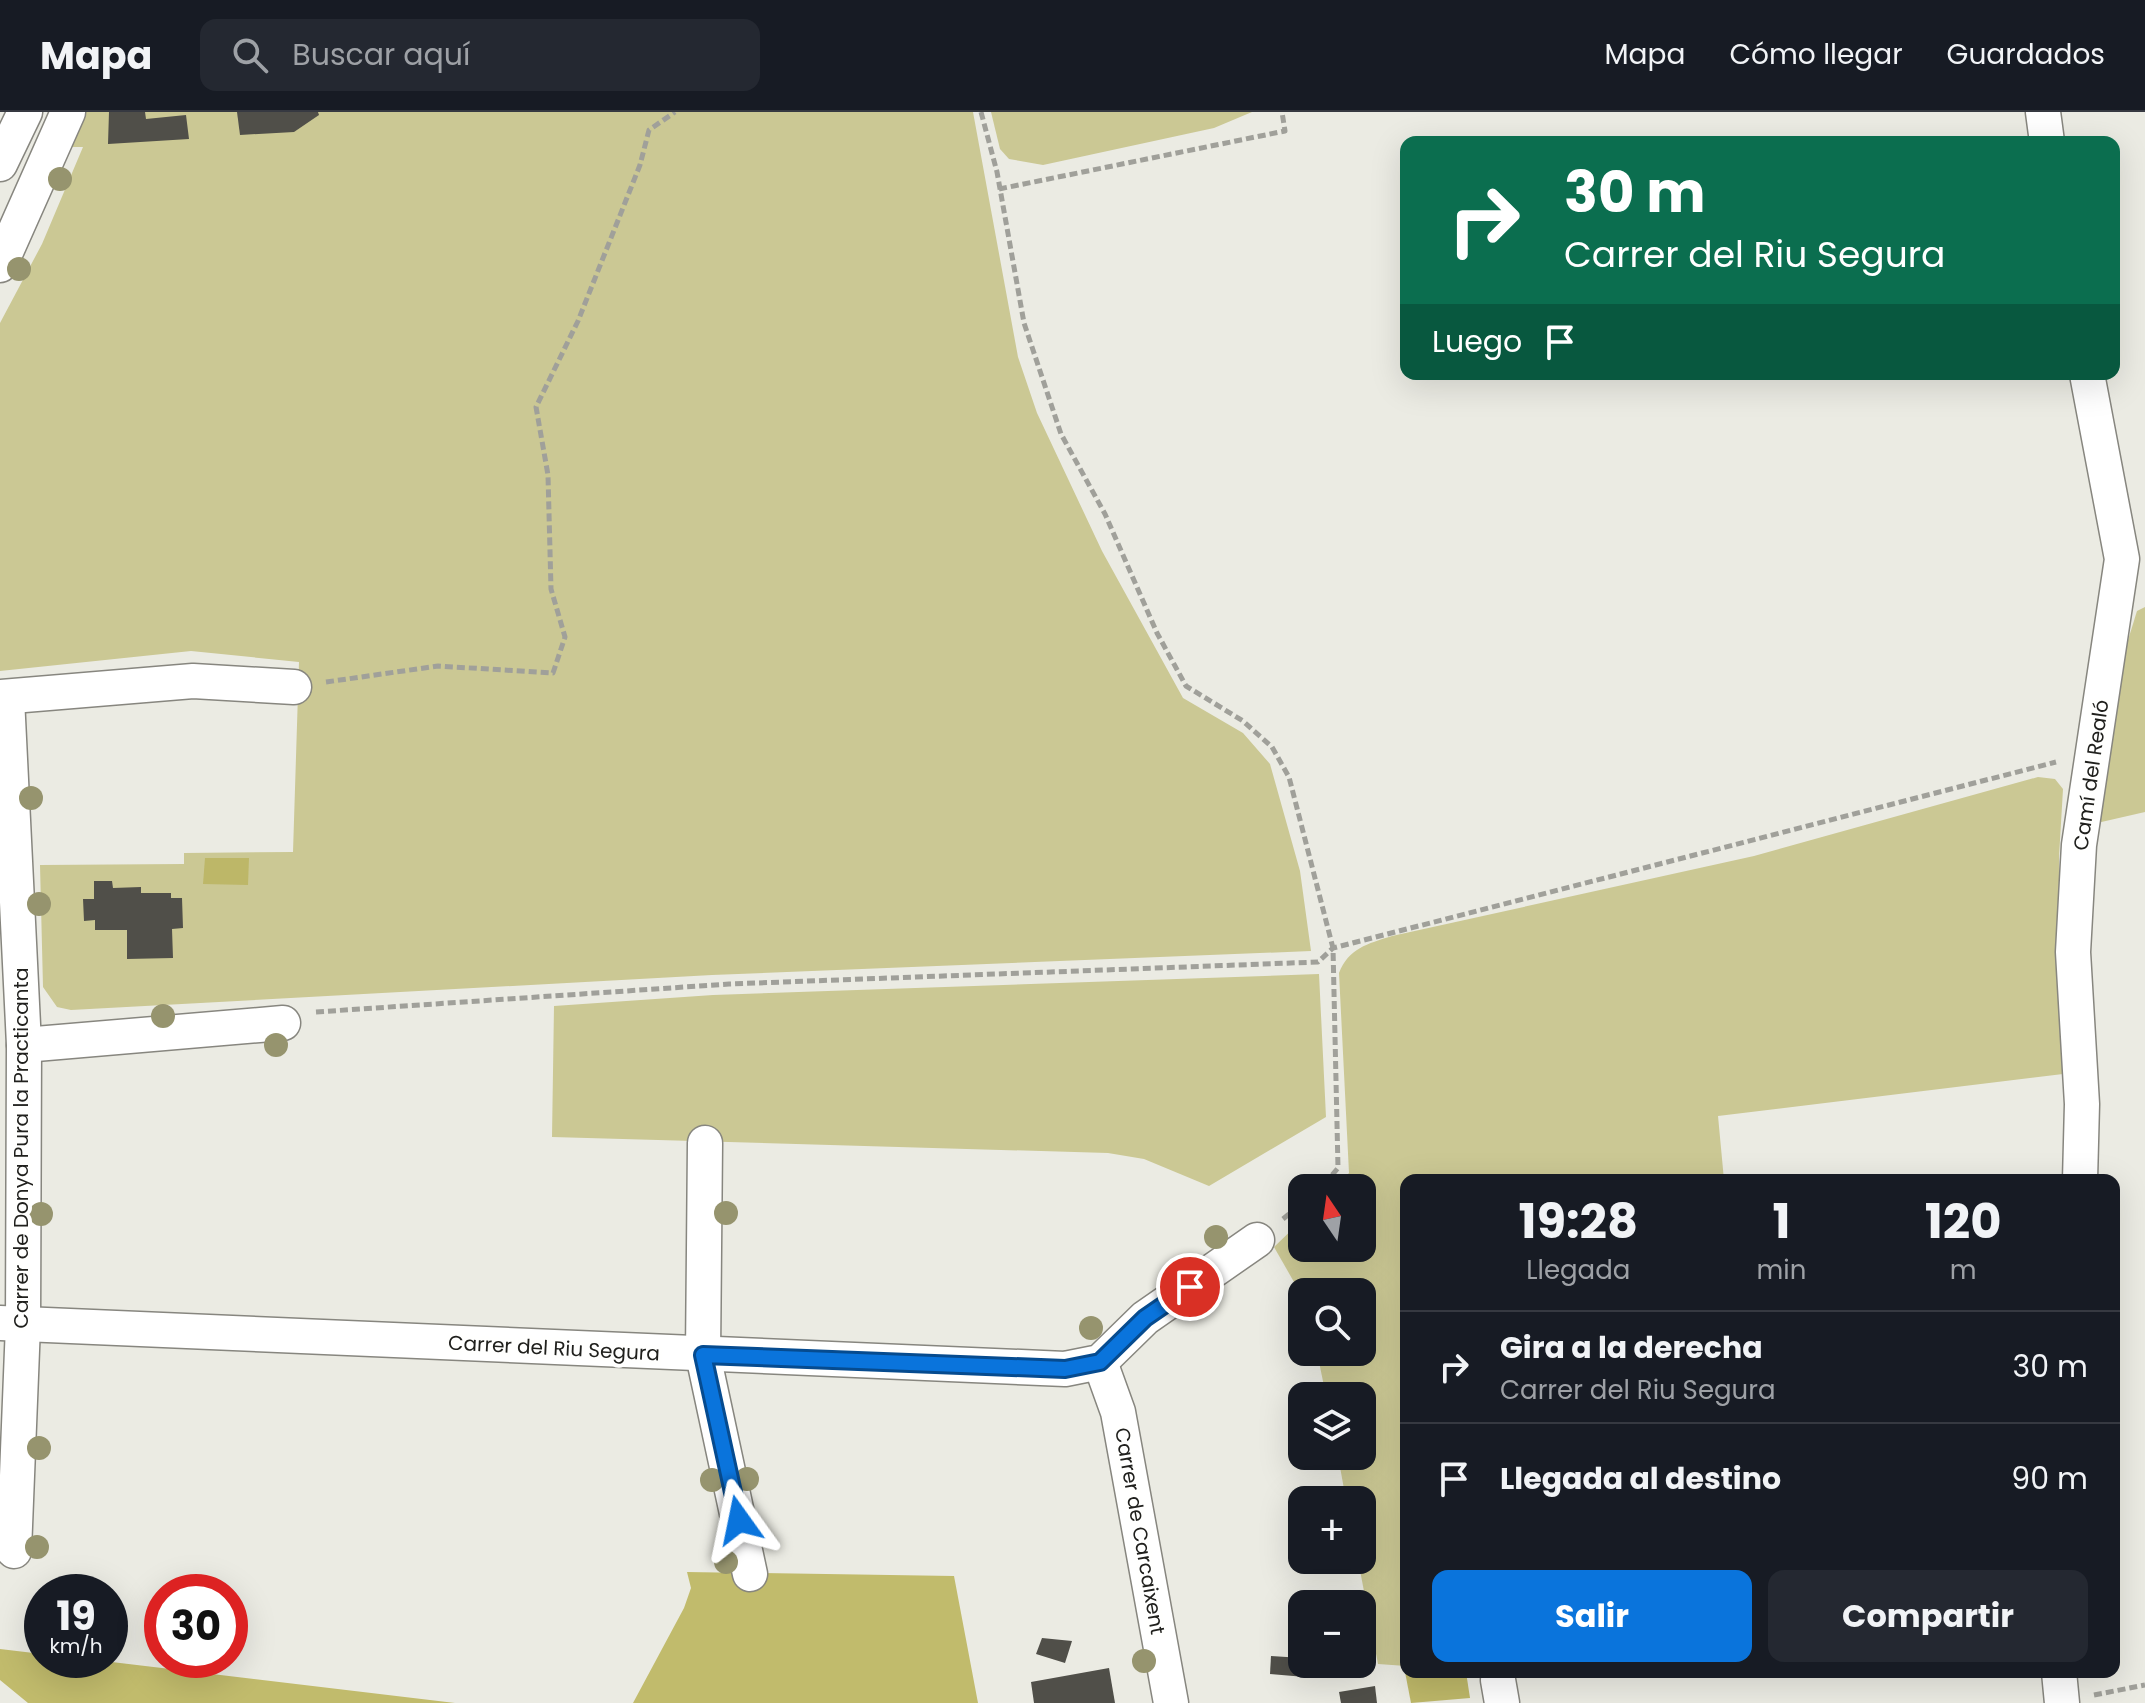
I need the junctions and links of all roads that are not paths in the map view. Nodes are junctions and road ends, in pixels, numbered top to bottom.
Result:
1 (25, 112) edge
2 (68, 112) edge
3 (2043, 112) edge
4 (2046, 136) edge
5 (0, 164) edge
6 (0, 265) edge
7 (2088, 380) edge
8 (294, 687) road end
9 (3, 697) edge
10 (283, 1023) road end
11 (24, 1045) junction
12 (705, 1143) dead end
13 (2080, 1174) edge
14 (1257, 1240) dead end
15 (12, 1324) edge
16 (703, 1355) junction
17 (1100, 1362) junction
18 (14, 1551) dead end
19 (750, 1574) dead end
20 (1171, 1703) edge

1 - 5 street
2 - 6 street
3 - 4 street
7 - 13 street, Camí del Realó
8 - 9 street
9 - 11 street, Carrer de Donya Pura la Practicanta
10 - 11 street
11 - 15 street, Carrer de Donya Pura la Practicanta
12 - 16 street
14 - 17 street
15 - 16 street, Carrer del Riu Segura
15 - 18 street, Carrer de Donya Pura la Practicanta
16 - 17 street, Carrer del Riu Segura
16 - 19 street
17 - 20 street, Carrer de Carcaixent

